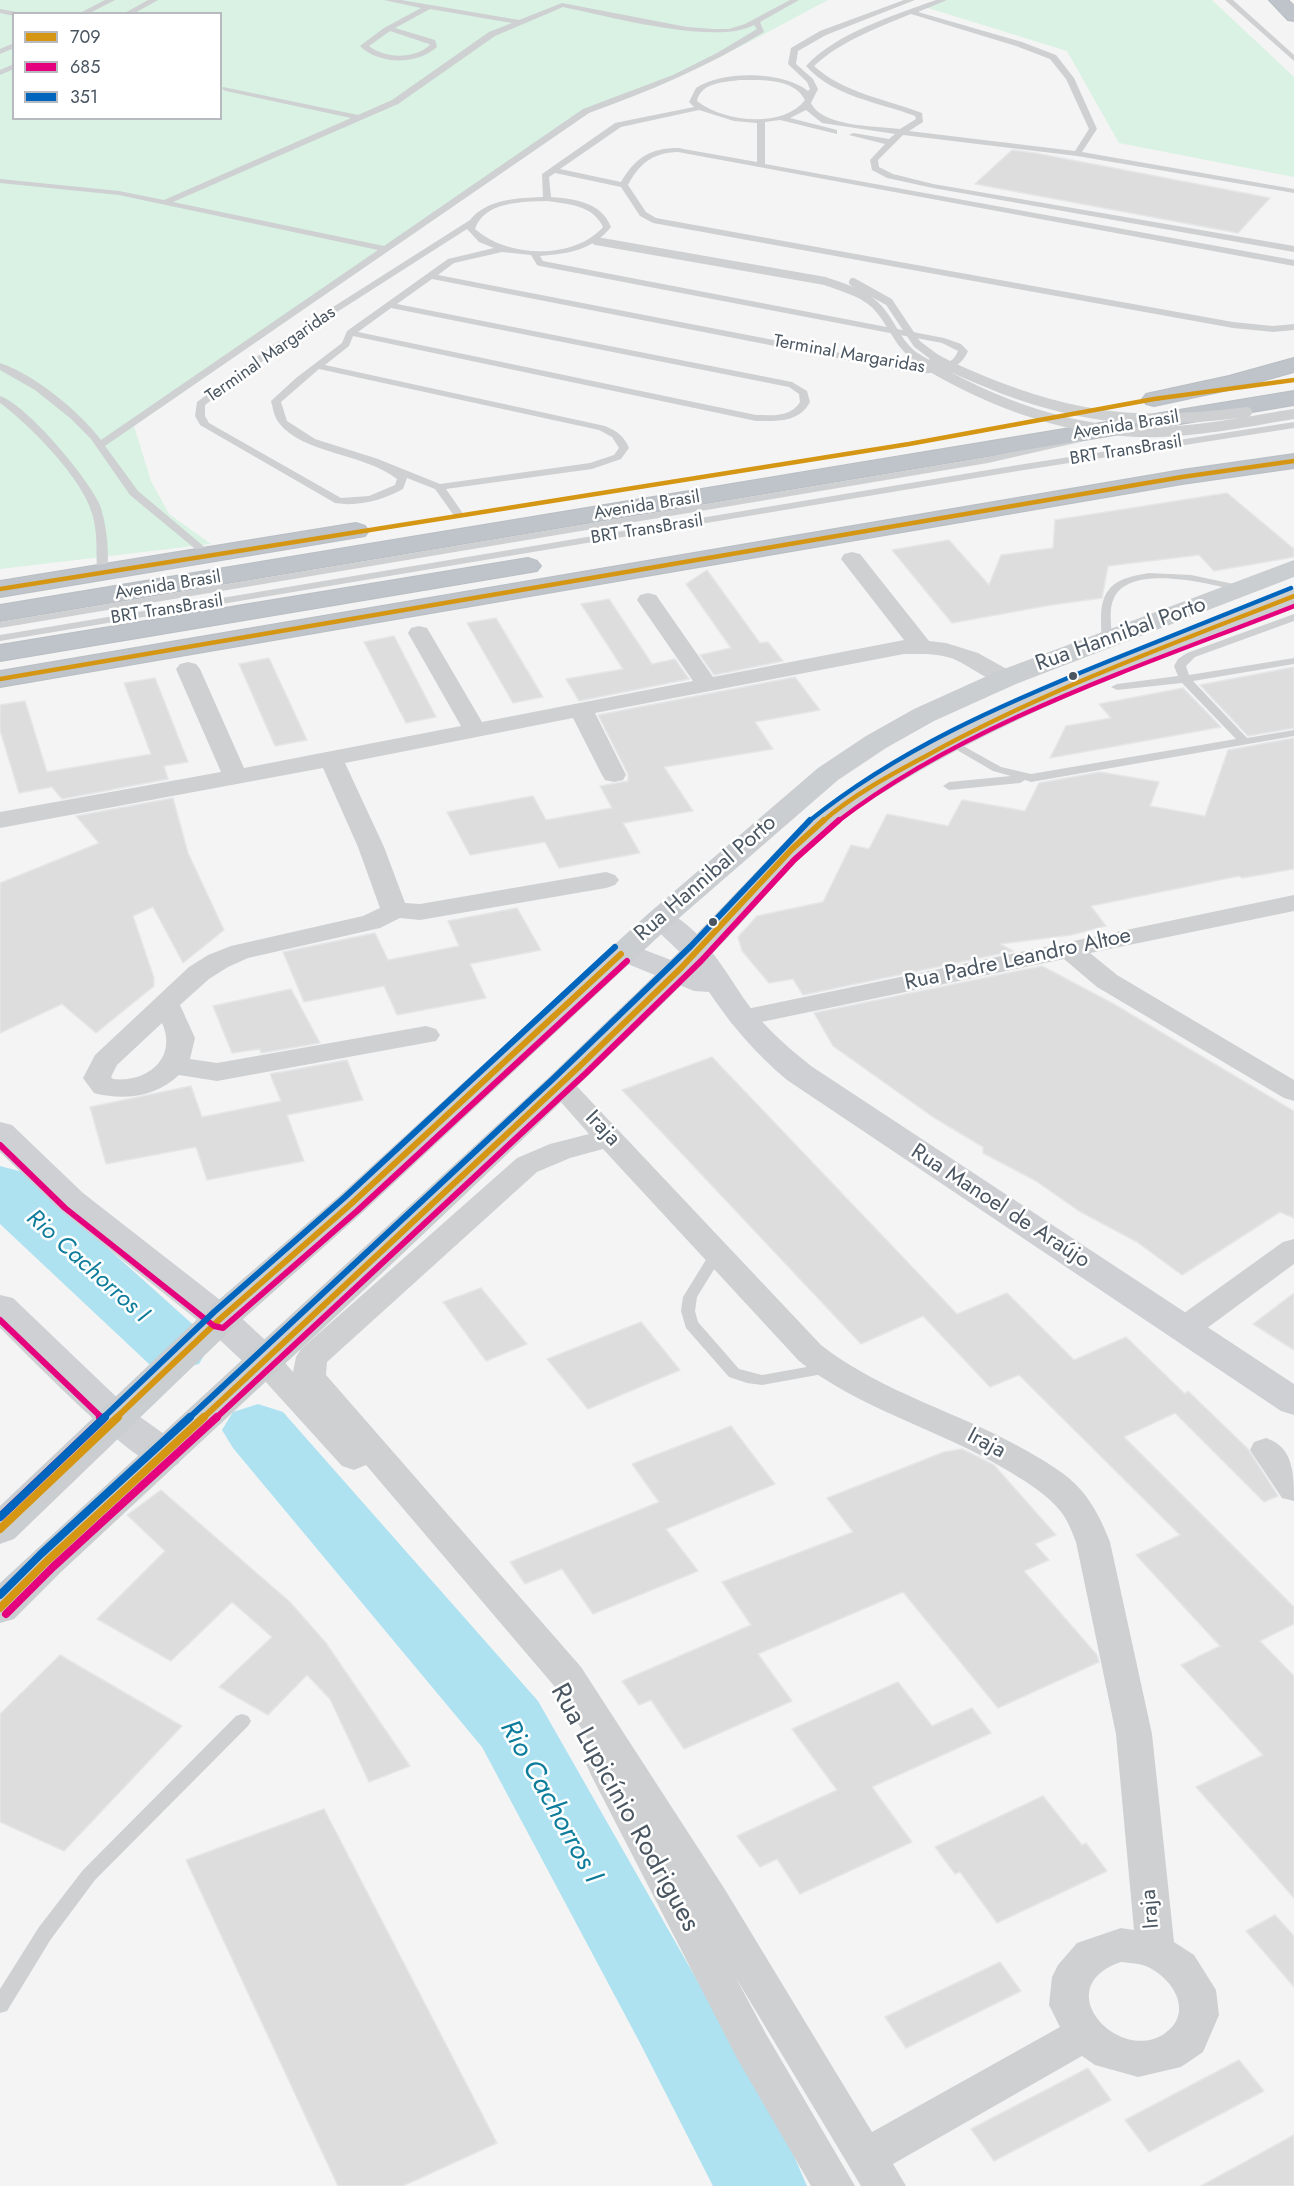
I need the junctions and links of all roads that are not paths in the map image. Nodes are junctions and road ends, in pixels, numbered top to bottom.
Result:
1 (111, 0) edge
2 (154, 0) edge
3 (388, 0) edge
4 (782, 0) edge
5 (795, 0) edge
6 (911, 0) edge
7 (943, 0) edge
8 (1229, 0) edge
9 (1278, 0) edge
10 (428, 7) junction
11 (85, 12) edge
12 (130, 12) edge
13 (911, 12) junction
14 (1293, 13) edge
15 (769, 15) junction
16 (520, 22) junction
17 (756, 22) junction
18 (391, 29) junction
19 (1294, 59) edge
20 (226, 88) dead end
21 (808, 100) junction
22 (698, 108) junction
23 (360, 118) junction
24 (778, 118) junction
25 (761, 120) junction
26 (900, 133) junction
27 (890, 142) junction
28 (1077, 154) junction
29 (761, 164) junction
30 (554, 170) junction
31 (0, 181) edge
32 (624, 185) junction
33 (1294, 191) edge
34 (547, 199) junction
35 (166, 202) junction
36 (472, 222) junction
37 (600, 238) junction
38 (386, 249) junction
39 (502, 249) junction
40 (1294, 249) edge
41 (534, 253) junction
42 (1294, 263) edge
43 (431, 276) junction
44 (390, 305) junction
45 (1294, 327) edge
46 (350, 333) junction
47 (1294, 365) edge
48 (0, 366) edge
49 (317, 366) junction
50 (1294, 380) edge
51 (1294, 398) edge
52 (0, 399) edge
53 (1154, 399) junction
54 (1294, 405) edge
55 (1294, 414) edge
56 (1179, 417) junction
57 (1294, 425) edge
58 (100, 445) junction
59 (1238, 451) junction
60 (1293, 457) edge
61 (808, 460) junction
62 (392, 468) junction
63 (439, 487) junction
64 (1109, 490) junction
65 (656, 505) junction
66 (459, 515) junction
67 (208, 555) junction
68 (852, 559) dead end
69 (1294, 568) edge
70 (102, 573) junction
71 (1243, 589) junction
72 (0, 590) edge
73 (1294, 596) edge
74 (648, 600) dead end
75 (0, 614) edge
76 (1294, 617) edge
77 (0, 625) edge
78 (419, 633) dead end
79 (0, 638) edge
80 (1107, 640) junction
81 (921, 646) junction
82 (0, 652) edge
83 (1294, 661) edge
84 (188, 669) dead end
85 (1006, 678) junction
86 (0, 679) edge
87 (1185, 680) junction
88 (706, 683) junction
89 (1117, 687) dead end
90 (581, 709) junction
91 (475, 730) junction
92 (1294, 733) edge
93 (949, 741) junction
94 (1245, 742) junction
95 (331, 759) junction
96 (614, 775) dead end
97 (236, 777) junction
98 (1031, 778) junction
99 (949, 786) dead end
100 (0, 820) edge
101 (606, 880) dead end
102 (1294, 903) edge
103 (393, 910) junction
104 (660, 919) junction
105 (1070, 950) junction
106 (624, 951) junction
107 (686, 962) junction
108 (166, 1004) junction
109 (733, 1005) junction
110 (426, 1035) dead end
111 (174, 1065) junction
112 (560, 1085) junction
113 (1294, 1092) edge
114 (0, 1133) edge
115 (609, 1138) junction
116 (1294, 1249) edge
117 (717, 1253) junction
118 (0, 1307) edge
119 (220, 1319) junction
120 (1185, 1329) junction
121 (265, 1361) junction
122 (829, 1368) junction
123 (1294, 1402) edge
124 (116, 1419) junction
125 (1266, 1450) dead end
126 (165, 1454) junction
127 (1294, 1489) edge
128 (0, 1529) edge
129 (0, 1608) edge
130 (242, 1721) dead end
131 (1155, 1951) junction
132 (0, 2005) edge
133 (1084, 2034) junction
134 (875, 2172) edge
135 (834, 2186) edge

1 - 11 lane
2 - 12 lane
3 - 10 lane
4 - 15 lane
5 - 15 lane
6 - 21 lane
7 - 13 lane
8 - 19 lane
9 - 14 highway
10 - 16 lane
10 - 18 lane
13 - 26 lane
13 - 28 lane
15 - 17 lane
16 - 17 lane
16 - 23 lane
17 - 38 lane
18 - 18 lane
20 - 23 lane
21 - 22 lane
21 - 24 lane
21 - 26 lane
22 - 25 lane
22 - 30 lane
23 - 35 lane
24 - 25 lane
24 - 27 lane
25 - 29 lane
26 - 27 lane
26 - 28 lane
27 - 40 lane
28 - 33 lane
29 - 32 lane
29 - 42 lane
30 - 32 lane
30 - 34 lane
31 - 35 lane
32 - 45 lane
34 - 36 lane, Terminal Margaridas
34 - 37 lane, Terminal Margaridas
35 - 38 lane
36 - 39 lane, Terminal Margaridas
36 - 62 lane, Terminal Margaridas
37 - 41 lane, Terminal Margaridas
37 - 54 lane, bridge
37 - 55 lane, bridge
38 - 58 lane
39 - 41 lane, Terminal Margaridas
39 - 43 lane, Terminal Margaridas
41 - 43 lane, Terminal Margaridas
43 - 44 lane, Terminal Margaridas
44 - 46 lane, Terminal Margaridas
44 - 46 lane, Terminal Margaridas
46 - 49 lane, Terminal Margaridas
47 - 53 highway
48 - 58 lane
49 - 62 lane, Terminal Margaridas
49 - 63 lane, Terminal Margaridas
50 - 53 highway, Avenida Brasil
51 - 56 highway, Avenida Brasil
52 - 70 lane
53 - 61 highway, Avenida Brasil
56 - 65 highway, Avenida Brasil
56 - 77 lane, BRT TransBrasil
57 - 79 lane, BRT TransBrasil
58 - 67 lane
59 - 60 highway, Avenida Brasil
59 - 64 highway
59 - 82 highway, Avenida Brasil
60 - 64 highway, Avenida Brasil
61 - 65 highway
61 - 66 highway, Avenida Brasil
62 - 63 lane, Terminal Margaridas
63 - 66 lane
64 - 86 highway, Avenida Brasil
65 - 75 highway, Avenida Brasil
66 - 67 highway, Avenida Brasil
67 - 70 highway, Avenida Brasil
68 - 81 street
69 - 71 main road, Rua Hannibal Porto
70 - 72 highway, Avenida Brasil
71 - 80 main road, Rua Hannibal Porto
71 - 80 lane
73 - 93 main road, Rua Hannibal Porto
74 - 88 street
76 - 87 lane
78 - 91 street
80 - 85 main road, Rua Hannibal Porto
81 - 85 street
81 - 88 street
83 - 87 lane
84 - 97 street
85 - 104 main road, Rua Hannibal Porto
87 - 89 lane
87 - 94 lane
88 - 90 street
90 - 91 street
90 - 96 street
91 - 95 street
92 - 94 lane
93 - 98 lane
93 - 107 main road, Rua Hannibal Porto
94 - 98 lane
95 - 97 street
95 - 103 street
97 - 100 street
98 - 99 lane
101 - 103 street
102 - 105 street, Rua Padre Leandro Altoe
103 - 108 street
104 - 106 main road, Rua Hannibal Porto
104 - 107 street, Rua Manoel de Araújo
105 - 109 street, Rua Padre Leandro Altoe
105 - 113 street
106 - 107 street, Rua Manoel de Araújo
106 - 119 main road, Rua Hannibal Porto
107 - 109 street, Rua Manoel de Araújo
107 - 112 main road, Rua Hannibal Porto
108 - 111 street
108 - 111 street
109 - 120 street, Rua Manoel de Araújo
110 - 111 street
112 - 115 street, Iraja
112 - 121 main road, Rua Hannibal Porto
114 - 119 street
115 - 117 street, Iraja
115 - 134 street
116 - 120 street
117 - 122 street, Iraja
117 - 122 lane
118 - 124 street
119 - 121 street
119 - 124 main road, Rua Hannibal Porto
120 - 123 street, Rua Manoel de Araújo
121 - 126 main road, Rua Hannibal Porto
121 - 135 street, Rua Lupicínio Rodrigues
122 - 131 street, Iraja
124 - 126 street
124 - 128 main road, Rua Hannibal Porto
125 - 127 street
126 - 129 main road, Rua Hannibal Porto
130 - 132 lane
131 - 133 street
131 - 133 street
133 - 134 street

